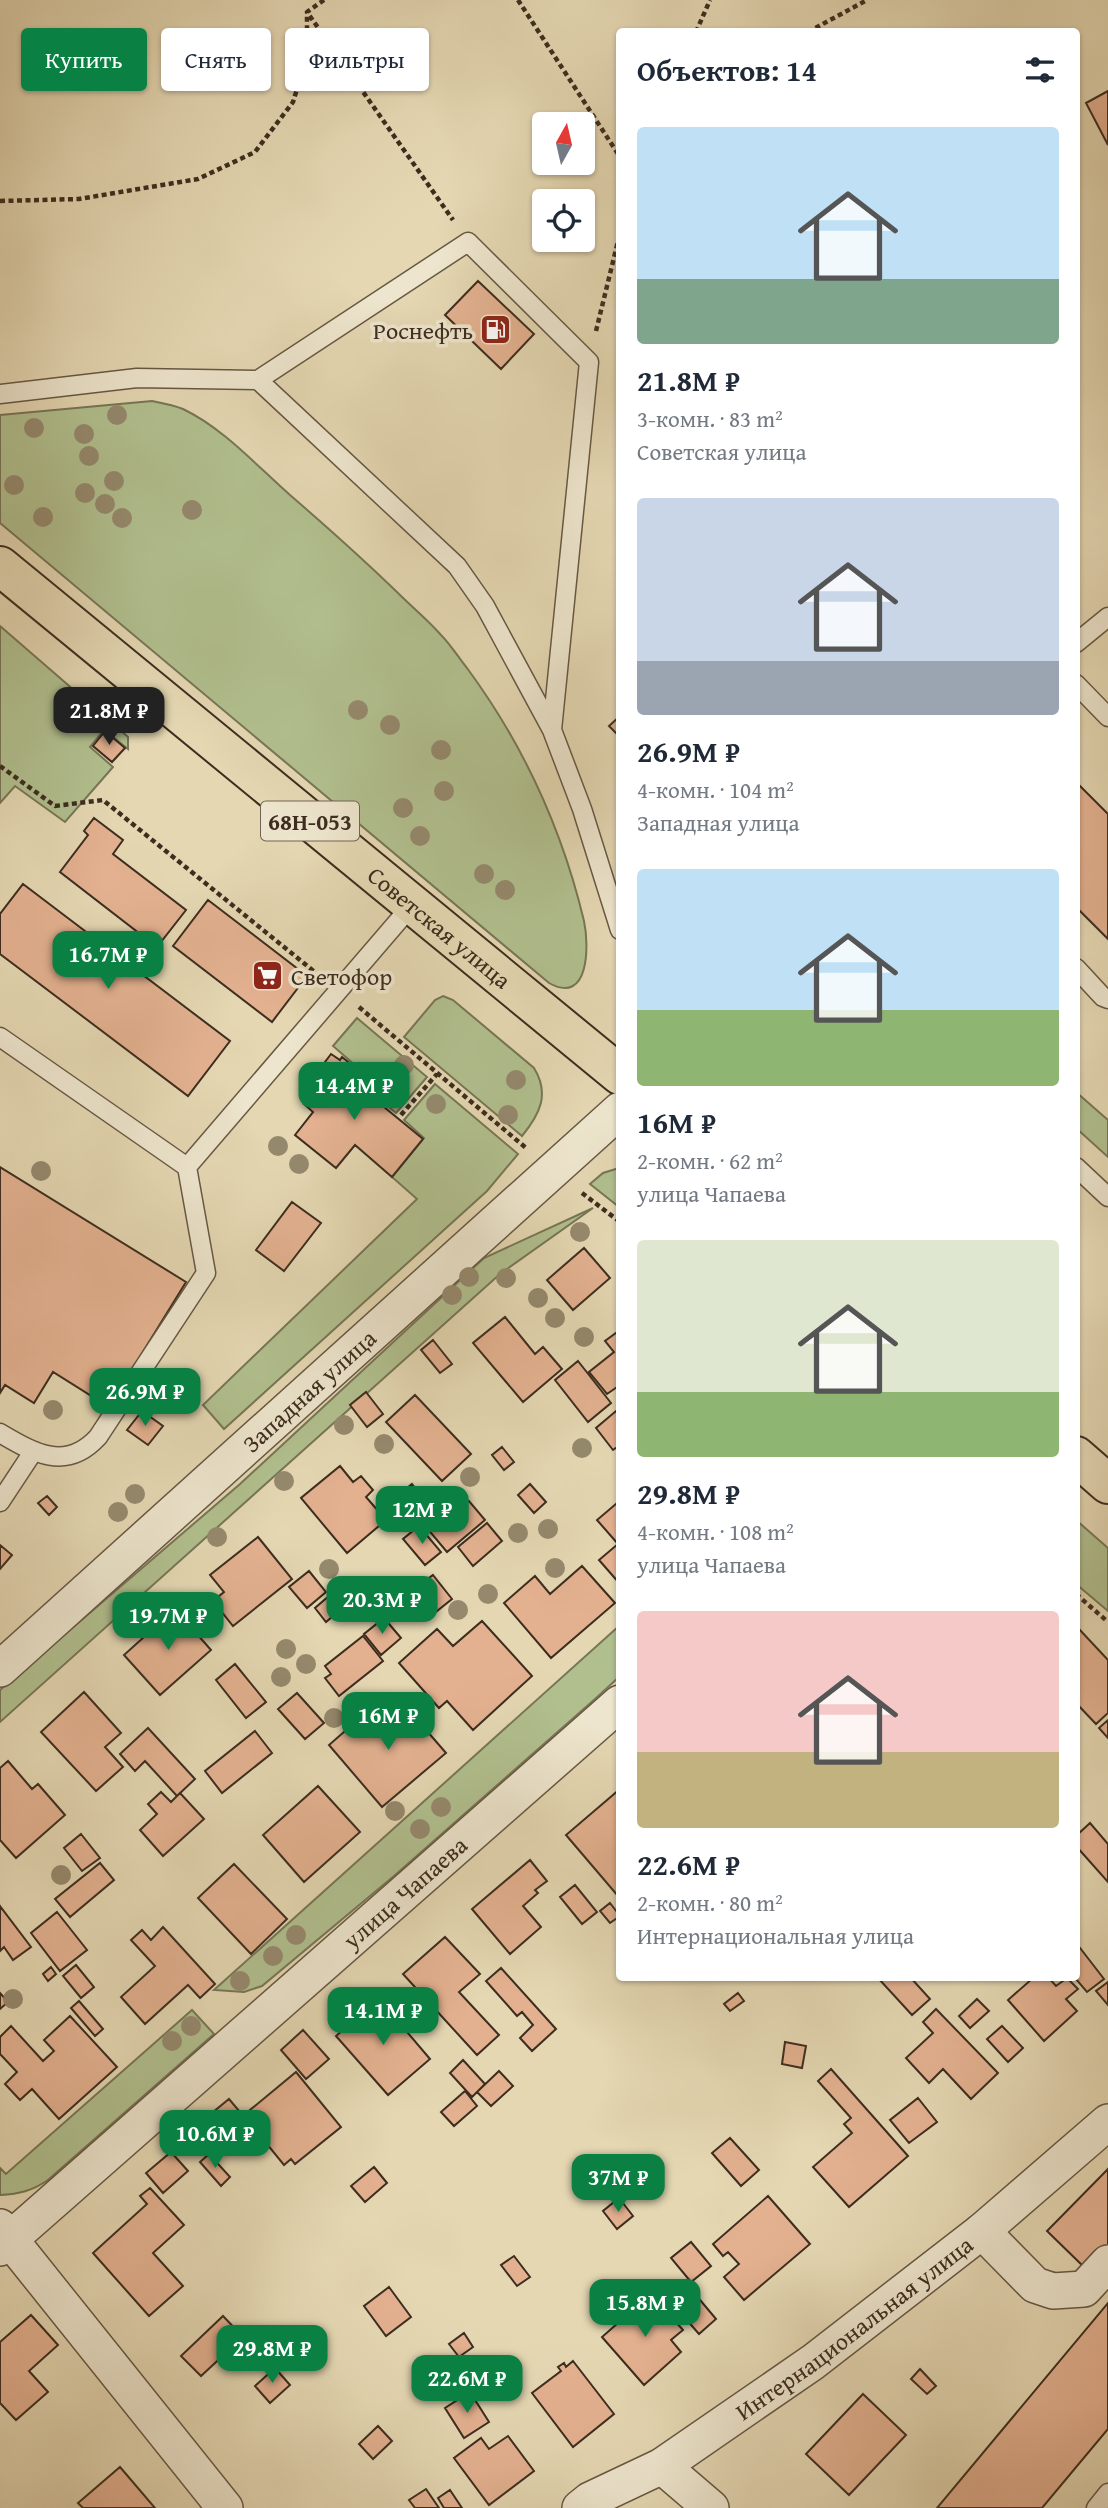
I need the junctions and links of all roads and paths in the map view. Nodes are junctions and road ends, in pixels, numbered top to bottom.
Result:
1 (324, 0) edge
2 (517, 0) edge
3 (710, 0) edge
4 (867, 0) edge
5 (307, 12) junction
6 (698, 28) edge
7 (815, 28) edge
8 (616, 151) edge
9 (0, 201) edge
10 (468, 243) junction
11 (616, 250) edge
12 (589, 362) junction
13 (258, 380) junction
14 (0, 394) edge
15 (0, 566) edge
16 (1108, 617) edge
17 (1080, 640) edge
18 (1080, 688) edge
19 (1108, 717) edge
20 (552, 730) junction
21 (0, 766) edge
22 (411, 905) junction
23 (616, 917) edge
24 (297, 957) dead end
25 (1080, 972) edge
26 (1108, 999) edge
27 (369, 1015) dead end
28 (0, 1037) edge
29 (616, 1072) edge
30 (438, 1074) junction
31 (616, 1114) edge
32 (401, 1115) dead end
33 (516, 1139) dead end
34 (187, 1167) junction
35 (1080, 1171) edge
36 (1108, 1197) edge
37 (0, 1433) edge
38 (33, 1452) junction
39 (1080, 1459) edge
40 (1107, 1481) edge
41 (0, 1502) edge
42 (1080, 1598) edge
43 (1108, 1622) edge
44 (0, 1669) edge
45 (616, 1706) edge
46 (1108, 2122) edge
47 (982, 2231) junction
48 (3, 2238) edge
49 (1108, 2263) edge
50 (662, 2466) junction
51 (1108, 2493) edge
52 (225, 2508) edge
53 (580, 2508) edge
54 (711, 2508) edge
55 (1096, 2508) edge

1 - 5 path
2 - 8 path
3 - 6 path
4 - 7 path
5 - 9 path
5 - 10 path
10 - 12 lane
10 - 13 lane
11 - 12 path
12 - 20 lane
13 - 14 lane
13 - 20 lane
15 - 22 main road, Советская улица / 68Н-053
16 - 17 lane
18 - 19 lane
20 - 23 lane
21 - 24 path
22 - 29 main road, Советская улица / 68Н-053
22 - 34 lane
25 - 26 lane
27 - 30 path
28 - 34 lane
30 - 32 path
30 - 33 path
31 - 44 street, Западная улица
34 - 38 lane
35 - 36 lane
37 - 38 lane
38 - 41 lane
39 - 40 main road
42 - 43 path
45 - 48 street, улица Чапаева
46 - 47 street, Интернациональная улица
47 - 49 street
47 - 50 street, Интернациональная улица
48 - 52 street
50 - 53 street, Интернациональная улица
50 - 54 street
51 - 55 lane

